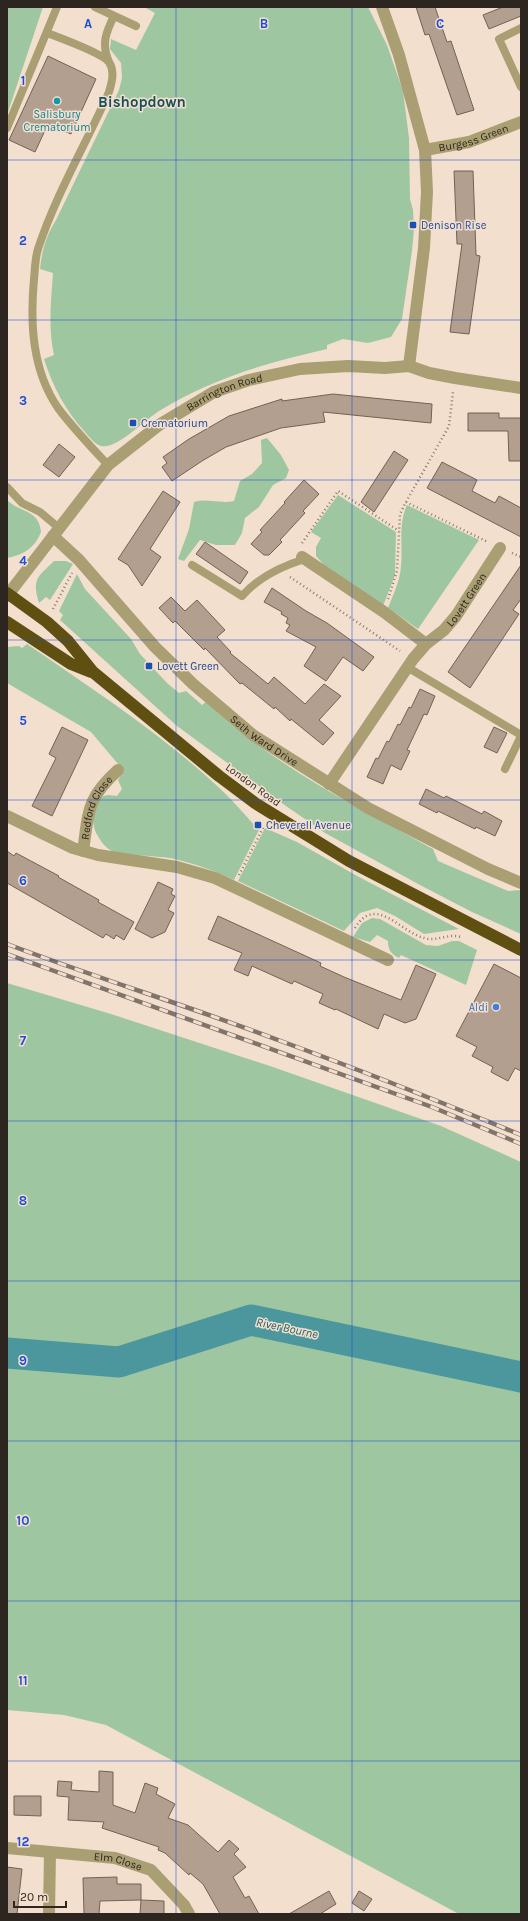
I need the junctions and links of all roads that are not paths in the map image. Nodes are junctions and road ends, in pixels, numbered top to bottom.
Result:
1 (57, 7) edge
2 (95, 7) edge
3 (382, 7) edge
4 (114, 16) junction
5 (136, 26) dead end
6 (521, 28) edge
7 (47, 33) junction
8 (108, 62) junction
9 (521, 87) edge
10 (521, 122) edge
11 (7, 128) edge
12 (425, 150) junction
13 (409, 366) junction
14 (521, 388) edge
15 (108, 465) junction
16 (7, 487) edge
17 (56, 532) junction
18 (500, 548) road end
19 (304, 558) joint
20 (192, 565) dead end
21 (8, 594) edge
22 (7, 622) edge
23 (426, 644) junction
24 (410, 663) junction
25 (92, 672) junction
26 (521, 736) edge
27 (505, 769) dead end
28 (118, 770) dead end
29 (329, 784) junction
30 (7, 816) edge
31 (83, 851) junction
32 (521, 884) edge
33 (521, 950) edge
34 (388, 960) dead end
35 (7, 1848) edge
36 (50, 1852) junction
37 (49, 1914) edge
38 (189, 1914) edge

1 - 7 lane
2 - 4 lane
3 - 12 street
4 - 5 lane
4 - 8 lane
6 - 9 lane
7 - 8 lane
7 - 11 lane
8 - 15 lane
10 - 12 street, Burgess Green
12 - 13 street
13 - 14 street, Barrington Road
13 - 15 street, Barrington Road
15 - 17 street, Barrington Road
16 - 17 lane
17 - 21 street, Barrington Road
17 - 29 street, Seth Ward Drive
18 - 23 street, Lovett Green
19 - 20 lane
19 - 23 street
21 - 25 highway, London Road
22 - 25 highway, London Road
23 - 24 street, Lovett Green
24 - 26 lane
24 - 29 street, Lovett Green
25 - 33 highway, London Road
26 - 27 lane
28 - 31 street, Redford Close
29 - 32 street, Seth Ward Drive
30 - 31 street
31 - 34 street
35 - 36 street, Elm Close
36 - 37 street
36 - 38 street, Elm Close

